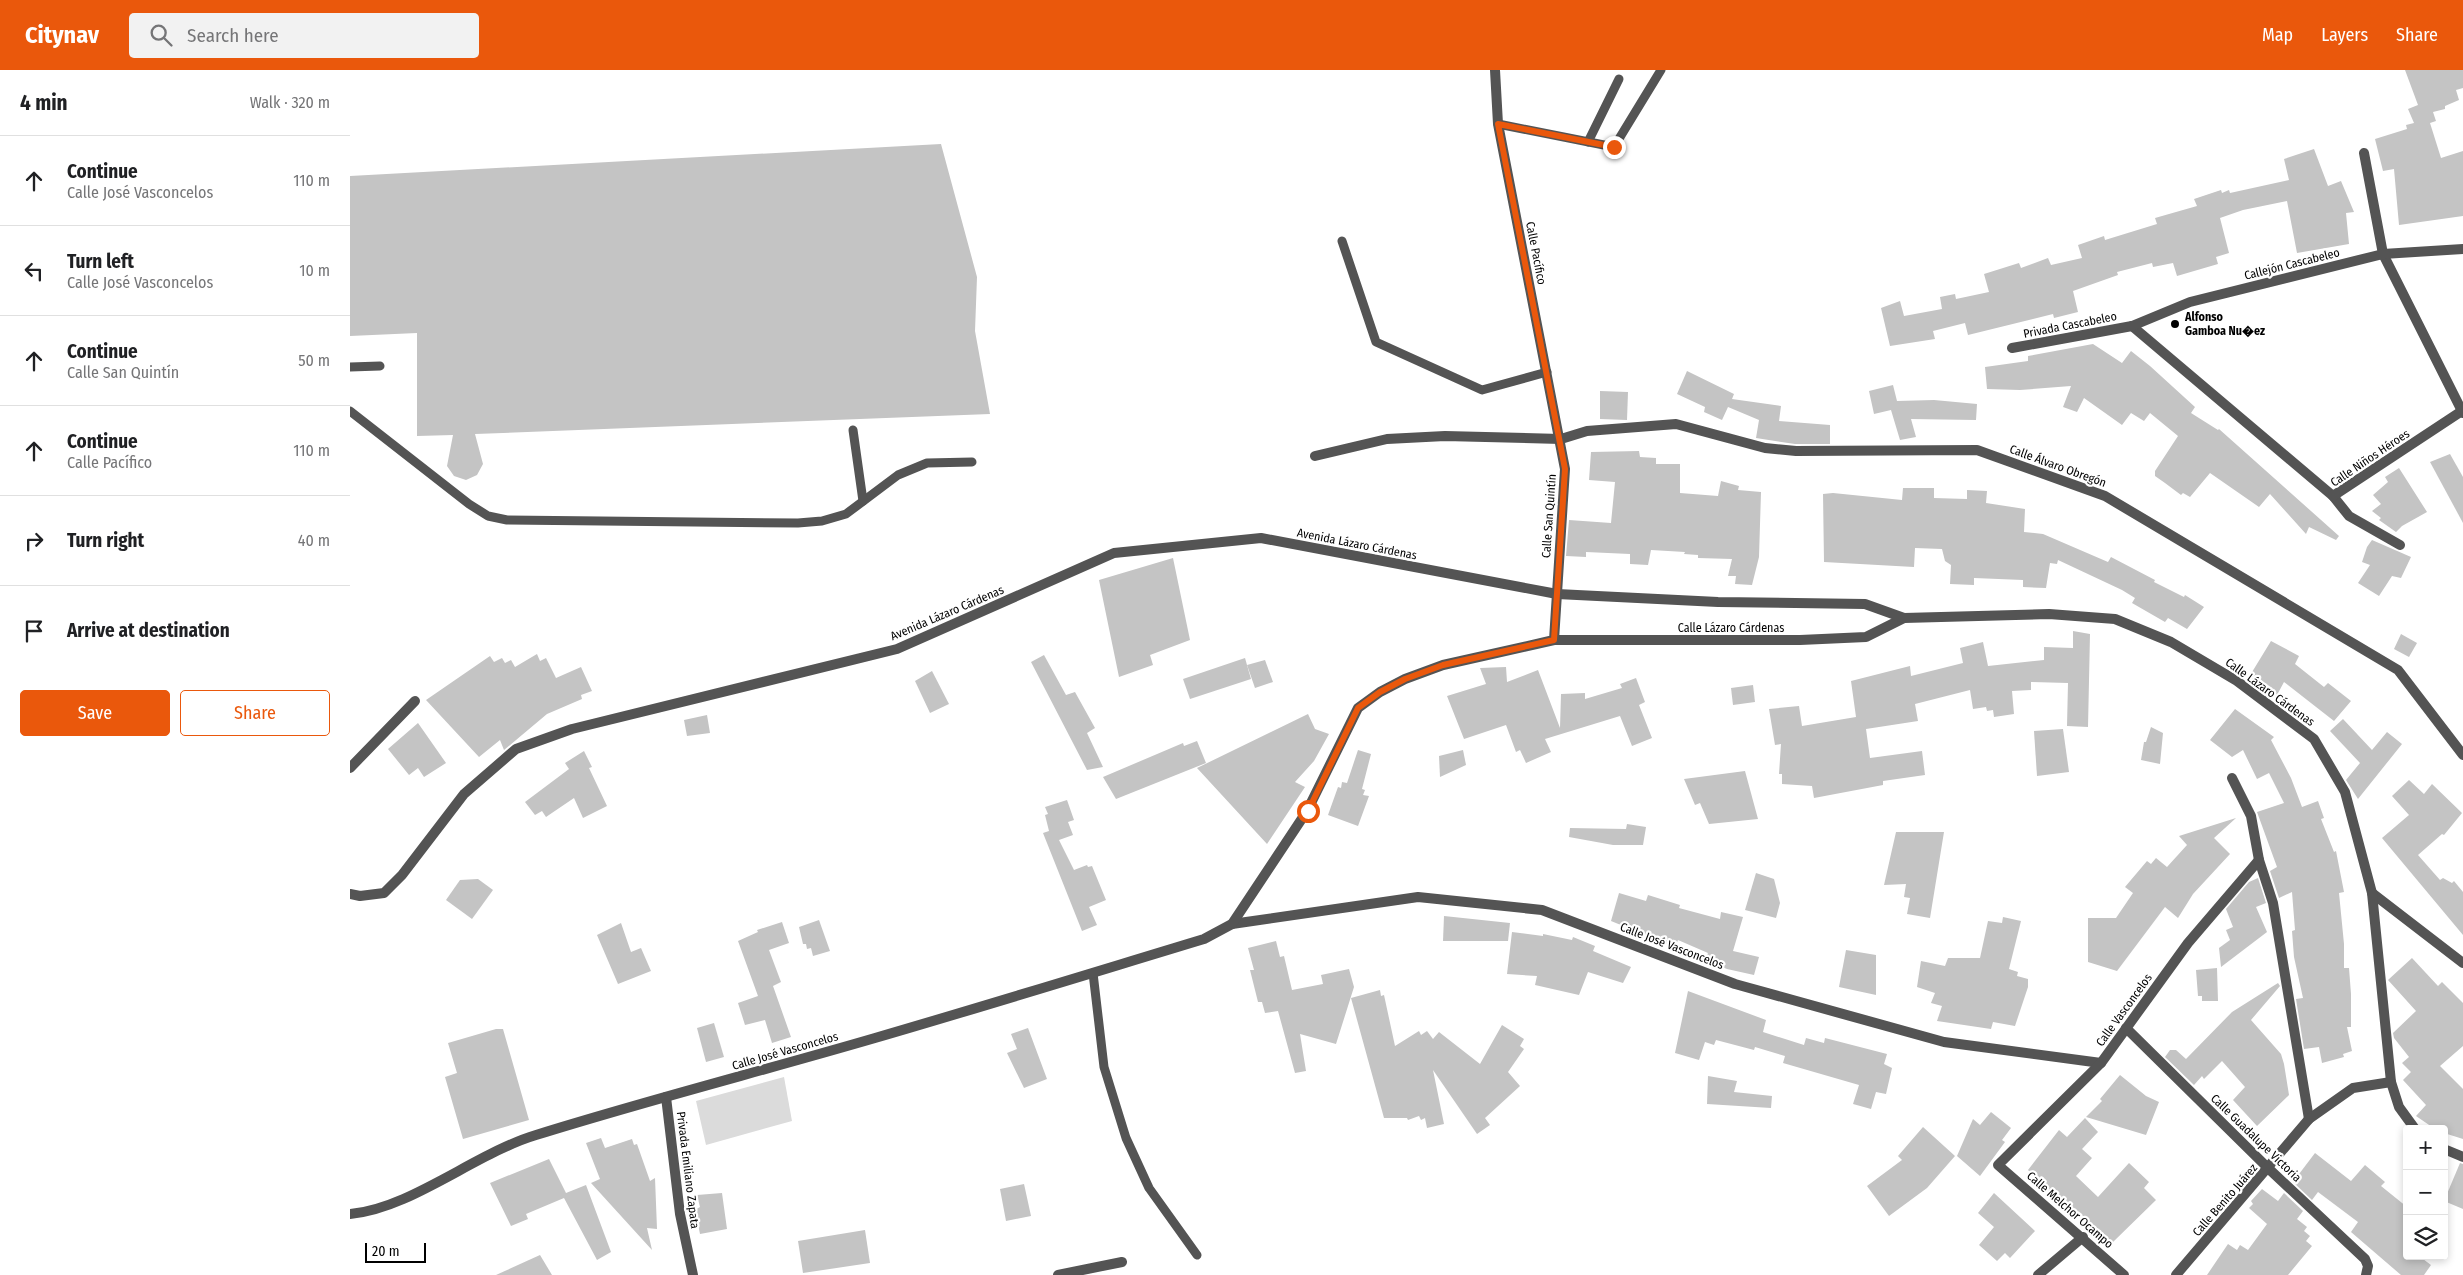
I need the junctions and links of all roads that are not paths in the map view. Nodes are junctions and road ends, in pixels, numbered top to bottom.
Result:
1 (1495, 70) edge
2 (1661, 70) edge
3 (1618, 79) dead end
4 (1498, 124) junction
5 (1588, 142) junction
6 (2364, 153) dead end
7 (1342, 241) dead end
8 (2463, 250) edge
9 (2383, 254) junction
10 (2132, 326) junction
11 (2012, 348) dead end
12 (380, 366) dead end
13 (350, 367) edge
14 (1547, 372) junction
15 (350, 411) edge
16 (2462, 412) edge
17 (853, 430) dead end
18 (1561, 439) junction
19 (1315, 456) dead end
20 (972, 462) dead end
21 (2334, 496) junction
22 (863, 501) junction
23 (2400, 545) dead end
24 (1557, 594) junction
25 (1904, 618) junction
26 (1554, 640) junction
27 (415, 701) dead end
28 (2463, 755) edge
29 (350, 768) edge
30 (2232, 778) dead end
31 (2259, 860) junction
32 (2372, 893) junction
33 (350, 894) edge
34 (1232, 924) junction
35 (2463, 964) edge
36 (1093, 973) junction
37 (2126, 1028) junction
38 (2101, 1063) junction
39 (2391, 1082) junction
40 (666, 1097) junction
41 (2309, 1119) junction
42 (2412, 1125) edge
43 (2448, 1151) edge
44 (2463, 1157) edge
45 (1998, 1165) joint
46 (2269, 1168) junction
47 (350, 1214) edge
48 (2082, 1237) junction
49 (1197, 1255) dead end
50 (1122, 1262) dead end
51 (2367, 1270) edge
52 (693, 1275) edge
53 (1058, 1275) edge
54 (2038, 1275) edge
55 (2124, 1275) edge
56 (2176, 1275) edge

1 - 4 street, Calle Pacífico
2 - 5 lane
3 - 5 lane
4 - 5 lane
4 - 14 street, Calle Pacífico
6 - 9 street, Calle Niños Héroes
7 - 14 lane
8 - 9 street, Callejón Cascabeleo
9 - 10 street, Callejón Cascabeleo
9 - 16 street, Calle Niños Héroes
10 - 11 street, Privada Cascabeleo
10 - 21 street
12 - 13 lane
14 - 18 street, Calle Pacífico
15 - 22 lane
16 - 21 street, Calle Niños Héroes
17 - 22 lane
18 - 19 street, Calle Álvaro Obregón
18 - 24 street, Calle San Quintín
18 - 28 street, Calle Álvaro Obregón
20 - 22 lane
21 - 23 street, Calle Niños Héroes
24 - 25 street, Calle Lázaro Cárdenas
24 - 26 street
24 - 33 street, Avenida Lázaro Cárdenas
25 - 26 street, Calle Lázaro Cárdenas
25 - 32 street, Calle Lázaro Cárdenas
26 - 34 street, Calle José Vasconcelos
27 - 29 street
30 - 31 street
31 - 37 street, Calle Vasconcelos
31 - 41 street
32 - 35 street
32 - 39 street, Calle Lázaro Cárdenas
34 - 36 street, Calle José Vasconcelos
34 - 38 street, Calle José Vasconcelos
36 - 40 street, Calle José Vasconcelos
36 - 49 lane
37 - 38 street, Calle Vasconcelos
37 - 46 street, Calle Guadalupe Victoria
38 - 45 street, Calle Vasconcelos
39 - 41 street, Calle Benito Juárez
39 - 42 street, Calle Lázaro Cárdenas
40 - 47 street, Calle José Vasconcelos
40 - 52 street, Privada Emiliano Zapata
41 - 46 street, Calle Benito Juárez
43 - 44 street
45 - 48 street, Calle Melchor Ocampo
46 - 51 street, Calle Guadalupe Victoria
46 - 56 street, Calle Benito Juárez
48 - 54 street
48 - 55 street, Calle Melchor Ocampo
50 - 53 street

